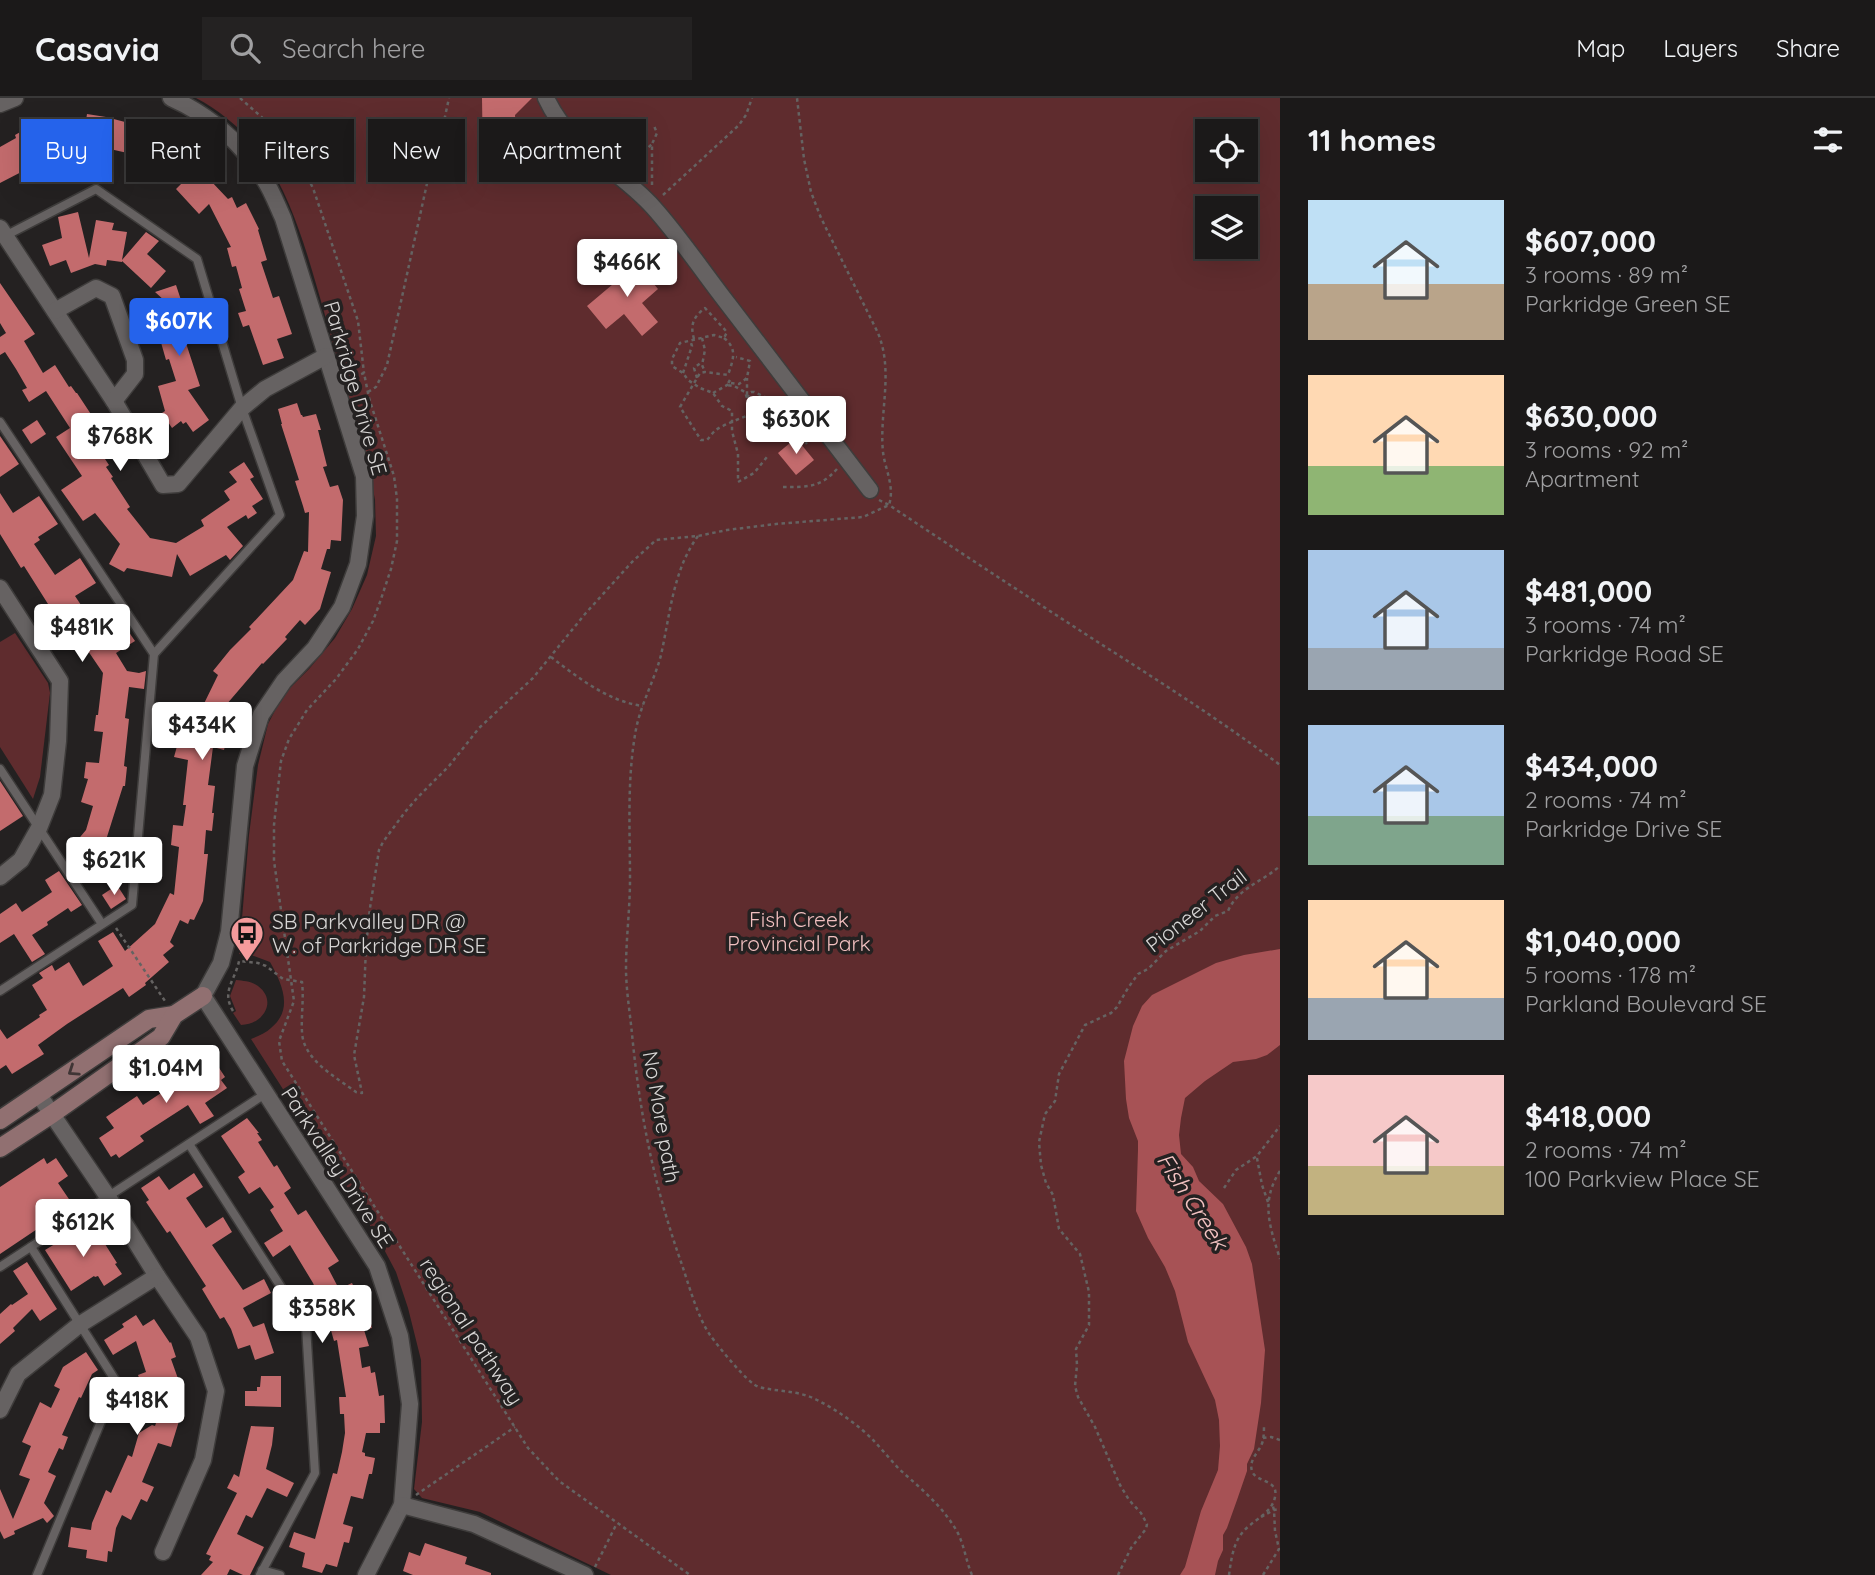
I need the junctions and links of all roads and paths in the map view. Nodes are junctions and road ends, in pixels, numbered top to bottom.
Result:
1 (15, 98) edge
2 (172, 98) edge
3 (240, 98) edge
4 (449, 98) edge
5 (545, 98) edge
6 (752, 98) edge
7 (797, 98) edge
8 (0, 104) edge
9 (559, 119) edge
10 (654, 125) dead end
11 (652, 144) junction
12 (646, 149) edge
13 (625, 182) edge
14 (652, 206) junction
15 (2, 234) edge
16 (656, 265) dead end
17 (645, 274) dead end
18 (55, 311) junction
19 (702, 338) junction
20 (724, 338) junction
21 (692, 340) junction
22 (326, 356) junction
23 (735, 357) junction
24 (703, 362) junction
25 (705, 372) junction
26 (364, 373) junction
27 (683, 373) junction
28 (728, 375) junction
29 (697, 378) junction
30 (747, 378) junction
31 (730, 382) junction
32 (335, 384) junction
33 (694, 384) junction
34 (747, 389) junction
35 (368, 392) junction
36 (754, 392) junction
37 (713, 393) junction
38 (747, 398) junction
39 (114, 401) junction
40 (804, 407) junction
41 (242, 408) junction
42 (753, 413) junction
43 (0, 422) edge
44 (758, 422) dead end
45 (733, 423) junction
46 (807, 444) dead end
47 (767, 457) dead end
48 (849, 462) junction
49 (783, 487) dead end
50 (870, 490) dead end
51 (889, 505) junction
52 (698, 536) junction
53 (0, 588) edge
54 (154, 654) junction
55 (551, 657) junction
56 (643, 706) junction
57 (1280, 765) edge
58 (0, 769) edge
59 (39, 828) junction
60 (1280, 866) edge
61 (0, 877) edge
62 (106, 922) junction
63 (291, 980) junction
64 (0, 991) edge
65 (203, 996) junction
66 (233, 1011) dead end
67 (174, 1016) junction
68 (265, 1094) junction
69 (39, 1095) junction
70 (52, 1114) junction
71 (0, 1120) edge
72 (1280, 1126) edge
73 (189, 1143) junction
74 (0, 1148) edge
75 (1257, 1156) junction
76 (1280, 1171) edge
77 (1224, 1188) dead end
78 (108, 1197) junction
79 (1269, 1205) junction
80 (32, 1247) junction
81 (1280, 1259) edge
82 (0, 1266) edge
83 (157, 1276) junction
84 (79, 1325) junction
85 (0, 1410) edge
86 (1264, 1424) dead end
87 (515, 1427) junction
88 (1263, 1438) junction
89 (1280, 1440) edge
90 (1276, 1493) junction
91 (1280, 1497) edge
92 (1272, 1503) junction
93 (402, 1505) junction
94 (1280, 1509) edge
95 (1274, 1510) junction
96 (1261, 1518) junction
97 (617, 1523) junction
98 (163, 1552) dead end
99 (261, 1573) edge
100 (37, 1575) edge
101 (280, 1575) edge
102 (366, 1575) edge
103 (585, 1575) edge
104 (594, 1575) edge
105 (690, 1575) edge
106 (972, 1575) edge
107 (1118, 1575) edge
108 (1229, 1575) edge
109 (1263, 1575) edge

1 - 8 street
2 - 22 street, Parkridge Drive SE
3 - 26 path, regional pathway
4 - 35 path
5 - 9 street
6 - 14 path
7 - 51 path
10 - 11 path
11 - 12 path
11 - 14 path
13 - 14 street
14 - 40 street
15 - 18 street
15 - 41 lane
16 - 17 path
18 - 39 street
18 - 39 street
19 - 20 path
19 - 21 path
19 - 24 path
20 - 21 path
20 - 23 path
21 - 27 path
21 - 27 path
22 - 32 street, Parkridge Drive SE
22 - 41 street
23 - 28 path
23 - 30 path
24 - 25 path
24 - 29 path
25 - 28 path
25 - 29 path
26 - 32 path
26 - 35 path, regional pathway
27 - 33 path
28 - 31 path
29 - 33 path
30 - 31 path
30 - 34 path
30 - 36 path
31 - 34 path
31 - 37 path
31 - 38 path
32 - 65 street, Parkridge Drive SE
33 - 37 path
33 - 45 path
34 - 36 path
34 - 38 path
35 - 63 path, regional pathway
36 - 38 path
36 - 40 path
37 - 45 path
38 - 42 path
39 - 41 street
40 - 46 path
40 - 48 street
41 - 54 lane
42 - 44 path
42 - 45 path
43 - 54 lane
45 - 47 path
48 - 49 path
48 - 50 street
51 - 52 path
51 - 57 path
52 - 55 path
52 - 56 path, No More path
53 - 59 street
54 - 62 lane
55 - 56 path
55 - 63 path
56 - 106 path, No More path
58 - 59 lane
59 - 61 street
59 - 62 lane
60 - 107 path, Pioneer Trail
62 - 64 lane
62 - 67 path
63 - 66 path
63 - 87 path, regional pathway
65 - 67 street
65 - 68 street, Parkvalley Drive SE
67 -> 69 street
67 - 70 street
68 - 73 lane
68 - 93 street, Parkvalley Drive SE
69 - 70 street
69 - 71 street
70 - 74 street
70 - 78 street
72 - 75 path
73 - 78 lane
73 - 99 lane
75 - 77 path
75 - 79 path
76 - 79 path
78 - 80 lane
78 - 83 street
79 - 81 path
80 - 82 lane
80 - 84 lane
83 - 84 street
83 - 98 street
84 - 85 street
84 - 100 lane
86 - 88 path
87 - 93 path
87 - 97 path, regional pathway
88 - 89 path
88 - 90 path
90 - 91 path
90 - 92 path
92 - 95 path
92 - 96 path
93 - 102 street, Parkvalley Drive SE
93 - 103 street
94 - 95 path
95 - 96 path
95 - 109 path
96 - 108 path
97 - 104 path
97 - 105 path, regional pathway
99 - 101 lane

